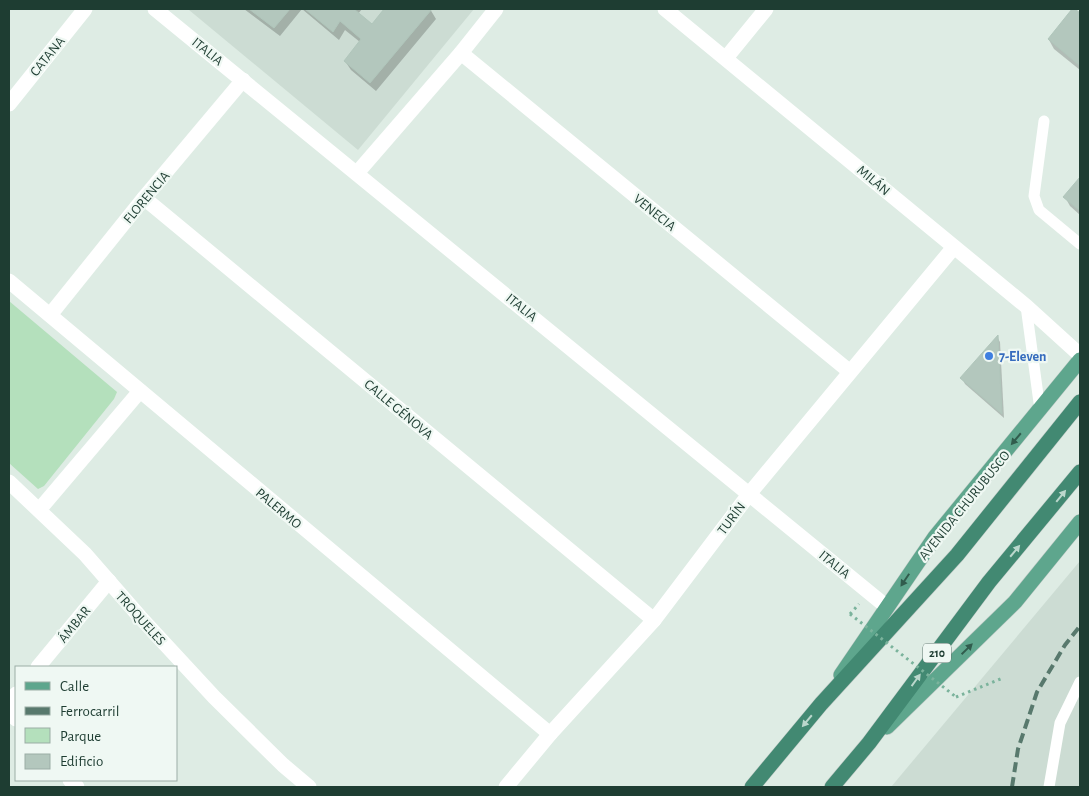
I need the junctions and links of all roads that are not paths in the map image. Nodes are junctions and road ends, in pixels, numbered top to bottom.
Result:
1 (85, 9) edge
2 (155, 9) edge
3 (496, 9) edge
4 (665, 9) edge
5 (766, 9) edge
6 (461, 52) junction
7 (726, 58) junction
8 (243, 80) junction
9 (10, 99) edge
10 (1044, 121) dead end
11 (357, 173) junction
12 (144, 198) junction
13 (1080, 244) edge
14 (954, 247) junction
15 (9, 281) edge
16 (1026, 306) junction
17 (50, 315) junction
18 (1080, 355) edge
19 (1080, 360) edge
20 (849, 371) junction
21 (140, 391) junction
22 (1080, 402) edge
23 (1040, 410) junction
24 (1080, 472) edge
25 (9, 482) edge
26 (750, 493) junction
27 (39, 510) junction
28 (1080, 522) edge
29 (109, 581) junction
30 (888, 607) junction
31 (654, 620) junction
32 (39, 666) edge
33 (1080, 682) edge
34 (821, 704) junction
35 (550, 734) junction
36 (869, 743) junction
37 (309, 787) edge
38 (506, 787) edge
39 (752, 787) edge
40 (832, 787) edge
41 (1049, 787) edge

1 - 9 street, CATANA
2 - 8 street, ITALIA
3 - 6 street
4 - 7 street, MILÁN
5 - 7 street
6 - 11 street
6 - 20 street, VENECIA
7 - 14 street, MILÁN
8 - 11 street, ITALIA
8 - 12 street, FLORENCIA
10 - 13 lane
11 - 26 street, ITALIA
12 - 17 street, FLORENCIA
12 - 31 street, CALLE GÉNOVA
14 - 16 street, MILÁN
14 - 20 street, TURÍN
15 - 17 street, PALERMO
16 - 18 street, MILÁN
16 - 23 lane
17 - 21 street, PALERMO
19 - 23 main road, AVENIDA CHURUBUSCO
20 - 26 street, TURÍN
21 - 27 street
21 - 35 street, PALERMO
22 - 34 highway, AVENIDA CHURUBUSCO
23 -> 30 main road, AVENIDA CHURUBUSCO
36 -> 24 highway, 210
25 - 27 street, TROQUELES
26 - 30 street, ITALIA
26 - 31 street, TURÍN
27 - 29 street, TROQUELES
36 -> 28 main road
29 - 32 street, ÁMBAR
29 - 37 street, TROQUELES
30 - 34 main road, AVENIDA CHURUBUSCO
31 - 35 street, TURÍN
33 - 41 lane
34 -> 39 highway, AVENIDA CHURUBUSCO
35 - 38 street, TURÍN
36 - 40 highway, 210

